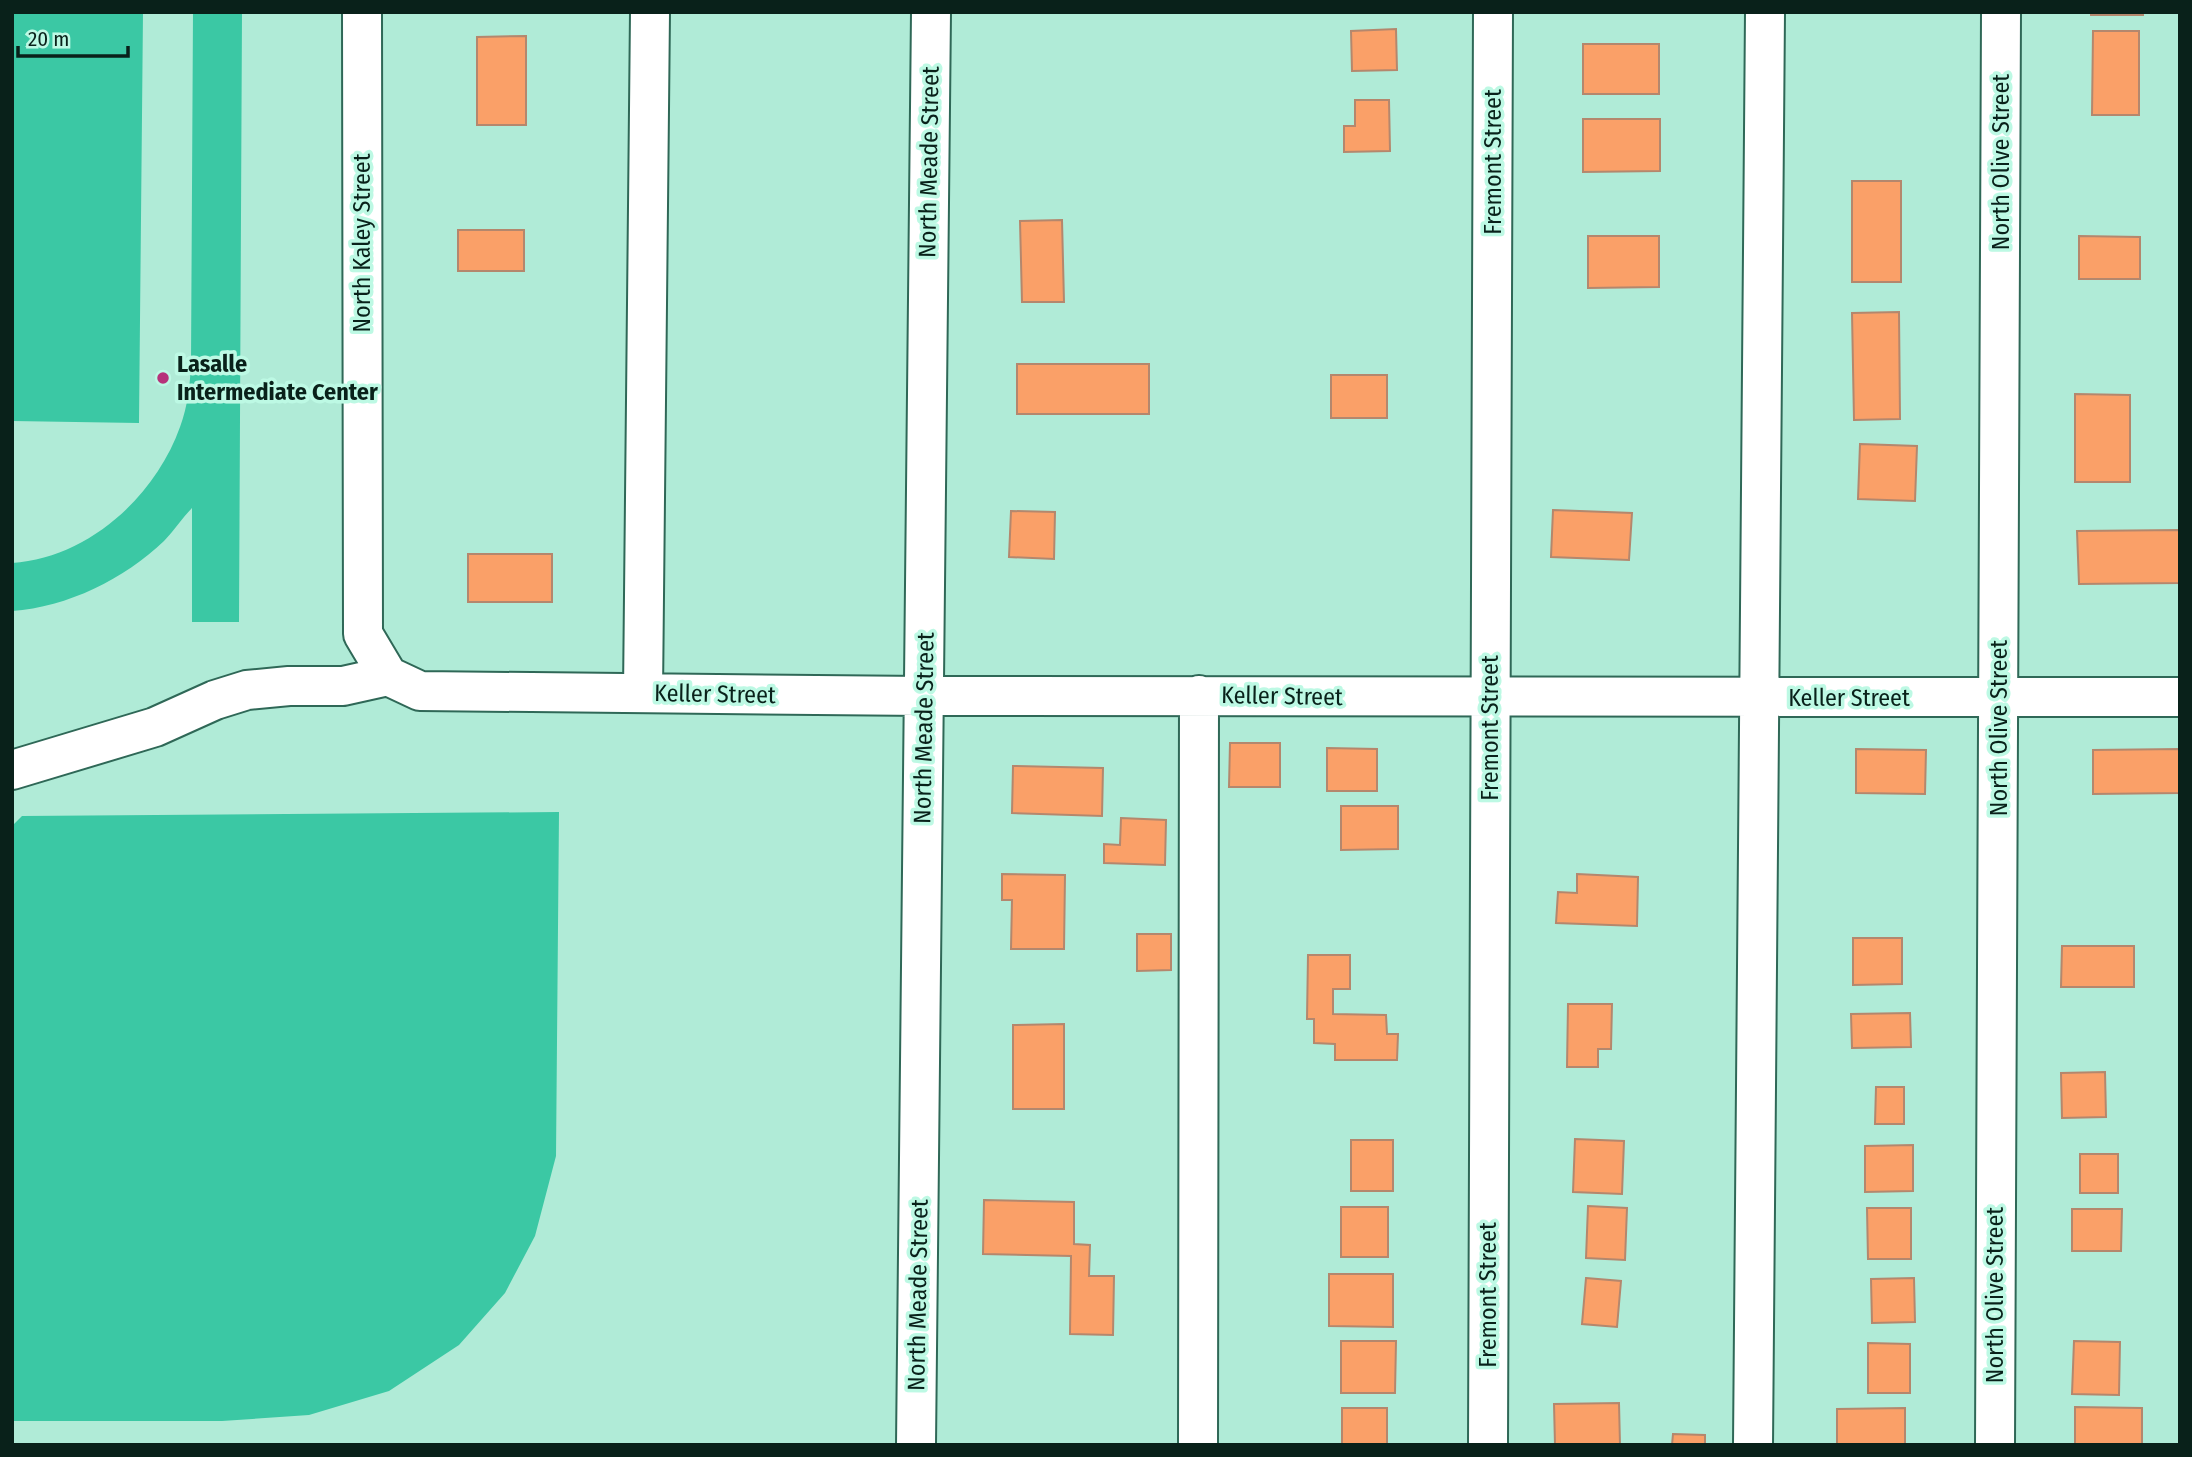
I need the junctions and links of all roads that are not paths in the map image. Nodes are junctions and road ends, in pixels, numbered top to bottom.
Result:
1 (362, 12) edge
2 (650, 12) edge
3 (931, 12) edge
4 (1493, 12) edge
5 (1765, 12) edge
6 (2001, 12) edge
7 (388, 676) junction
8 (643, 693) junction
9 (1199, 695) junction
10 (923, 696) junction
11 (2000, 697) junction
12 (2180, 697) edge
13 (1490, 698) junction
14 (1760, 698) junction
15 (12, 770) edge
16 (916, 1445) edge
17 (1198, 1445) edge
18 (1488, 1445) edge
19 (1753, 1445) edge
20 (1995, 1445) edge

1 - 7 street, North Kaley Street
2 - 8 street
3 - 10 street, North Meade Street
4 - 13 street, Fremont Street
5 - 14 street
6 - 11 street, North Olive Street
7 - 8 street, Keller Street
7 - 15 street
8 - 10 street, Keller Street
9 - 10 street, Keller Street
9 - 13 street, Keller Street
9 - 17 street
10 - 16 street, North Meade Street
11 - 12 street, Keller Street
11 - 14 street, Keller Street
11 - 20 street, North Olive Street
13 - 14 street, Keller Street
13 - 18 street, Fremont Street
14 - 19 street

